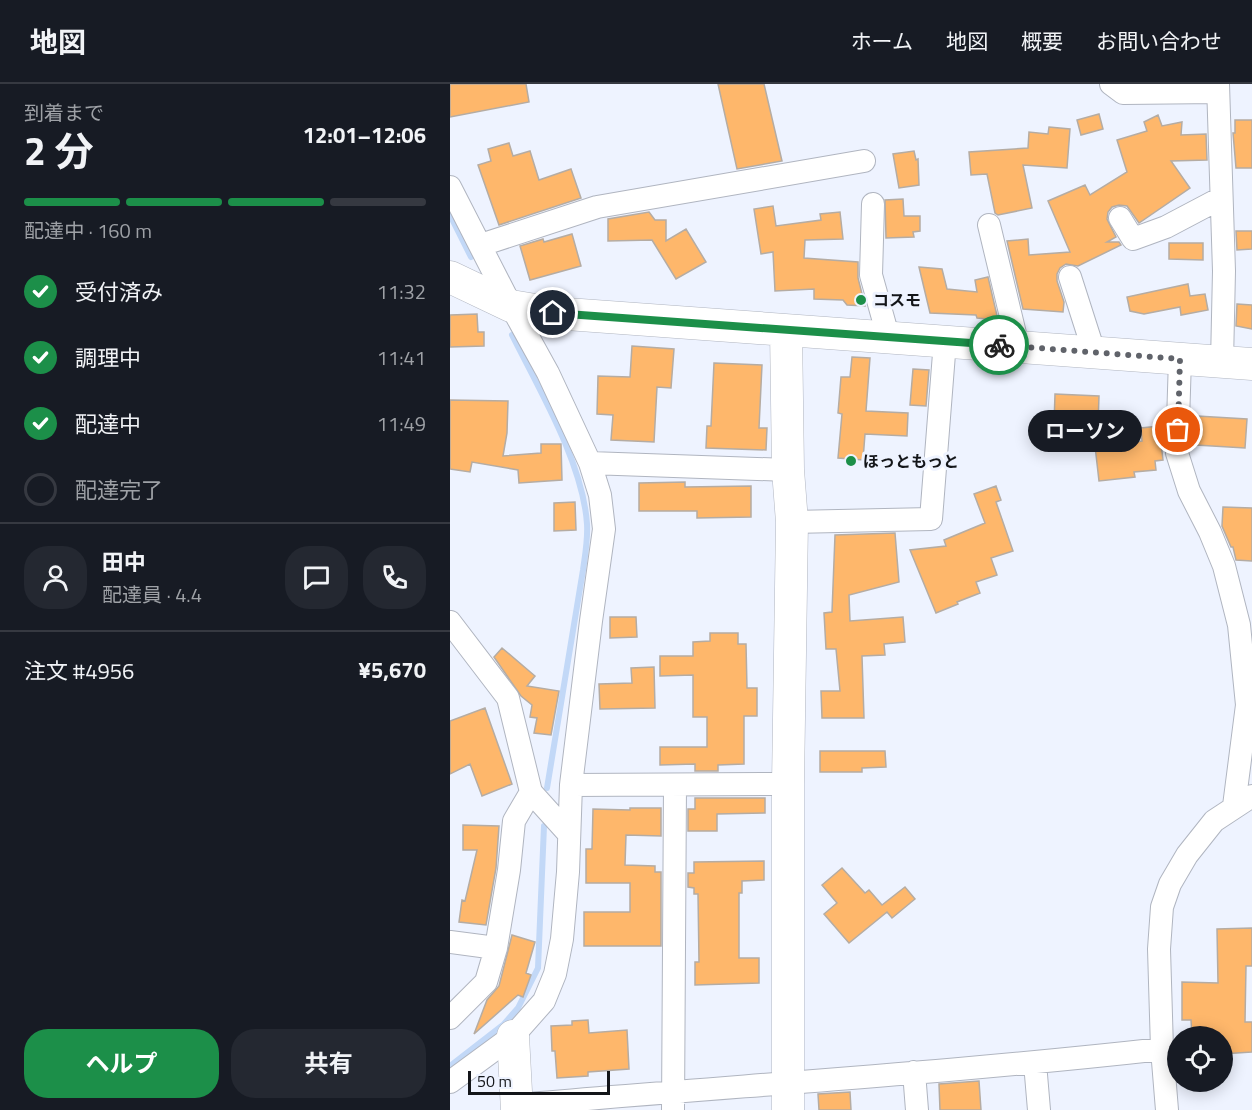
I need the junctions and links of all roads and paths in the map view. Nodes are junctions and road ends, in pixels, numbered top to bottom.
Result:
1 (1111, 84) edge
2 (1218, 88) edge
3 (864, 161) dead end
4 (450, 187) edge
5 (1221, 198) junction
6 (873, 204) dead end
7 (1120, 218) dead end
8 (989, 225) dead end
9 (481, 245) junction
10 (450, 277) edge
11 (1070, 278) dead end
12 (511, 306) junction
13 (786, 330) junction
14 (888, 336) junction
15 (945, 341) junction
16 (1018, 346) junction
17 (1094, 352) junction
18 (1180, 359) junction
19 (1237, 363) edge
20 (590, 463) junction
21 (788, 470) junction
22 (792, 522) junction
23 (450, 622) edge
24 (788, 784) junction
25 (571, 785) junction
26 (675, 785) junction
27 (531, 792) junction
28 (1243, 801) edge
29 (568, 833) junction
30 (450, 942) edge
31 (496, 948) junction
32 (450, 1018) edge
33 (513, 1036) junction
34 (1162, 1049) junction
35 (1035, 1063) junction
36 (914, 1072) junction
37 (450, 1082) edge
38 (787, 1097) edge
39 (674, 1100) edge
40 (517, 1108) edge
41 (918, 1110) edge
42 (1039, 1110) edge
43 (1167, 1110) edge

1 - 2 street
2 - 5 street
3 - 9 street
4 - 9 street
5 - 7 street
5 - 19 street
6 - 14 street
8 - 16 street
9 - 12 street
10 - 12 street
11 - 17 street
12 - 13 street
12 - 20 street
13 - 14 street
13 - 21 street
14 - 15 street
15 - 16 street
15 - 22 street
16 - 17 street
17 - 18 street
18 - 19 street
18 - 28 street
20 - 21 street
20 - 25 street
21 - 22 street
22 - 24 street
23 - 27 street
24 - 26 street
24 - 38 street
25 - 26 street
25 - 29 street
26 - 39 street
27 - 29 street
27 - 31 street
28 - 34 street
29 - 33 street
30 - 31 street
31 - 32 street
33 - 37 street
33 - 40 street
34 - 35 street
34 - 43 street
35 - 36 street
35 - 42 street
36 - 38 street
36 - 41 street
38 - 39 street
39 - 40 street

